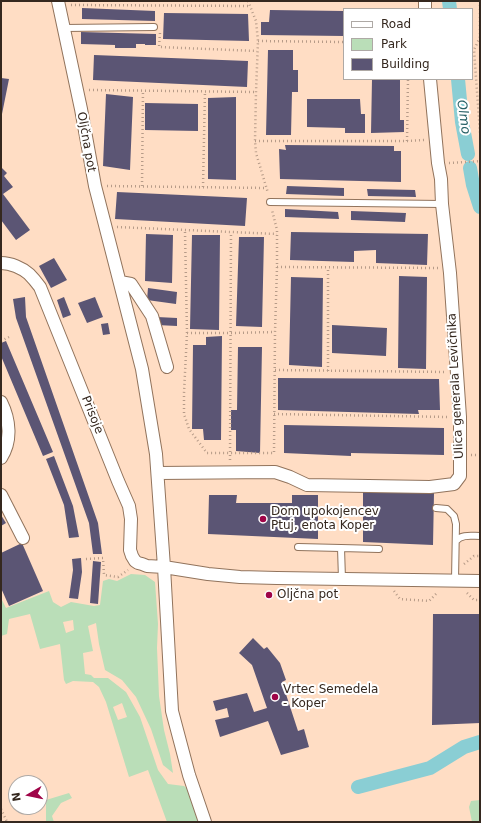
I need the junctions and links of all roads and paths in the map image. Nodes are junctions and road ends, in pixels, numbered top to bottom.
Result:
1 (248, 1) edge
2 (480, 1) edge
3 (58, 3) edge
4 (250, 6) junction
5 (154, 27) joint
6 (64, 28) junction
7 (480, 37) edge
8 (258, 41) junction
9 (343, 42) edge
10 (257, 51) junction
11 (408, 80) edge
12 (430, 80) edge
13 (76, 90) junction
14 (143, 90) junction
15 (205, 91) junction
16 (256, 92) junction
17 (480, 120) edge
18 (480, 133) edge
19 (436, 140) junction
20 (255, 141) junction
21 (407, 141) junction
22 (480, 161) edge
23 (438, 163) junction
24 (94, 186) junction
25 (142, 186) junction
26 (203, 187) junction
27 (266, 188) junction
28 (270, 202) junction
29 (442, 204) junction
30 (105, 226) junction
31 (185, 232) dead end
32 (232, 232) junction
33 (277, 234) junction
34 (1, 263) edge
35 (277, 267) junction
36 (328, 267) junction
37 (449, 268) junction
38 (120, 282) junction
39 (275, 332) junction
40 (187, 333) junction
41 (231, 333) junction
42 (9, 337) dead end
43 (1, 341) edge
44 (167, 367) dead end
45 (275, 370) junction
46 (328, 371) junction
47 (457, 372) junction
48 (1, 402) edge
49 (274, 414) junction
50 (460, 417) junction
51 (230, 453) junction
52 (1, 458) edge
53 (230, 473) junction
54 (158, 474) junction
55 (1, 495) edge
56 (436, 508) dead end
57 (480, 536) edge
58 (23, 538) dead end
59 (456, 541) junction
60 (298, 547) dead end
61 (341, 548) junction
62 (379, 548) dead end
63 (480, 556) edge
64 (86, 559) dead end
65 (138, 563) junction
66 (164, 567) junction
67 (455, 575) junction
68 (342, 579) junction
69 (480, 581) edge
70 (1, 809) edge
71 (7, 822) edge
72 (205, 822) edge

1 - 4 path
2 - 7 path
3 - 4 path
3 - 6 street, Oljčna pot
4 - 8 path
5 - 6 lane
5 - 10 path
6 - 13 street, Oljčna pot
7 - 17 path
8 - 9 path
8 - 10 path
10 - 16 path
11 - 21 path
12 - 19 street, Ulica generala Levičnika
13 - 14 path
13 - 24 street, Oljčna pot
14 - 15 path
14 - 25 path
15 - 16 path
15 - 26 path
16 - 20 path
17 - 18 path
19 - 21 path
19 - 23 street, Ulica generala Levičnika
20 - 21 path
20 - 27 path
22 - 23 path
23 - 29 street, Ulica generala Levičnika
24 - 25 path
24 - 30 street, Oljčna pot
25 - 26 path
26 - 27 path
27 - 28 path
28 - 29 lane
28 - 33 path
29 - 37 street, Ulica generala Levičnika
30 - 32 path
30 - 38 street, Oljčna pot
31 - 40 path
32 - 33 path
32 - 41 path
33 - 35 path
34 - 65 street, Prisoje
35 - 36 path
35 - 39 path
36 - 37 path
36 - 46 path
37 - 47 street, Ulica generala Levičnika
38 - 44 street
38 - 54 street, Oljčna pot
39 - 41 path
39 - 45 path
40 - 41 path
40 - 51 path
41 - 51 path
42 - 43 path
45 - 46 path
45 - 49 path
46 - 47 path
47 - 50 street, Ulica generala Levičnika
48 - 52 street
49 - 50 path
49 - 51 path
50 - 53 street, Ulica generala Levičnika
51 - 53 path
53 - 54 street, Ulica generala Levičnika
54 - 66 street, Oljčna pot
55 - 58 street
56 - 59 lane
57 - 59 lane
59 - 67 lane
60 - 61 lane
61 - 62 lane
61 - 68 lane
63 - 67 path
64 - 65 path
65 - 66 street
66 - 68 street
66 - 72 street, Oljčna pot
67 - 68 street
67 - 69 street
70 - 71 path

